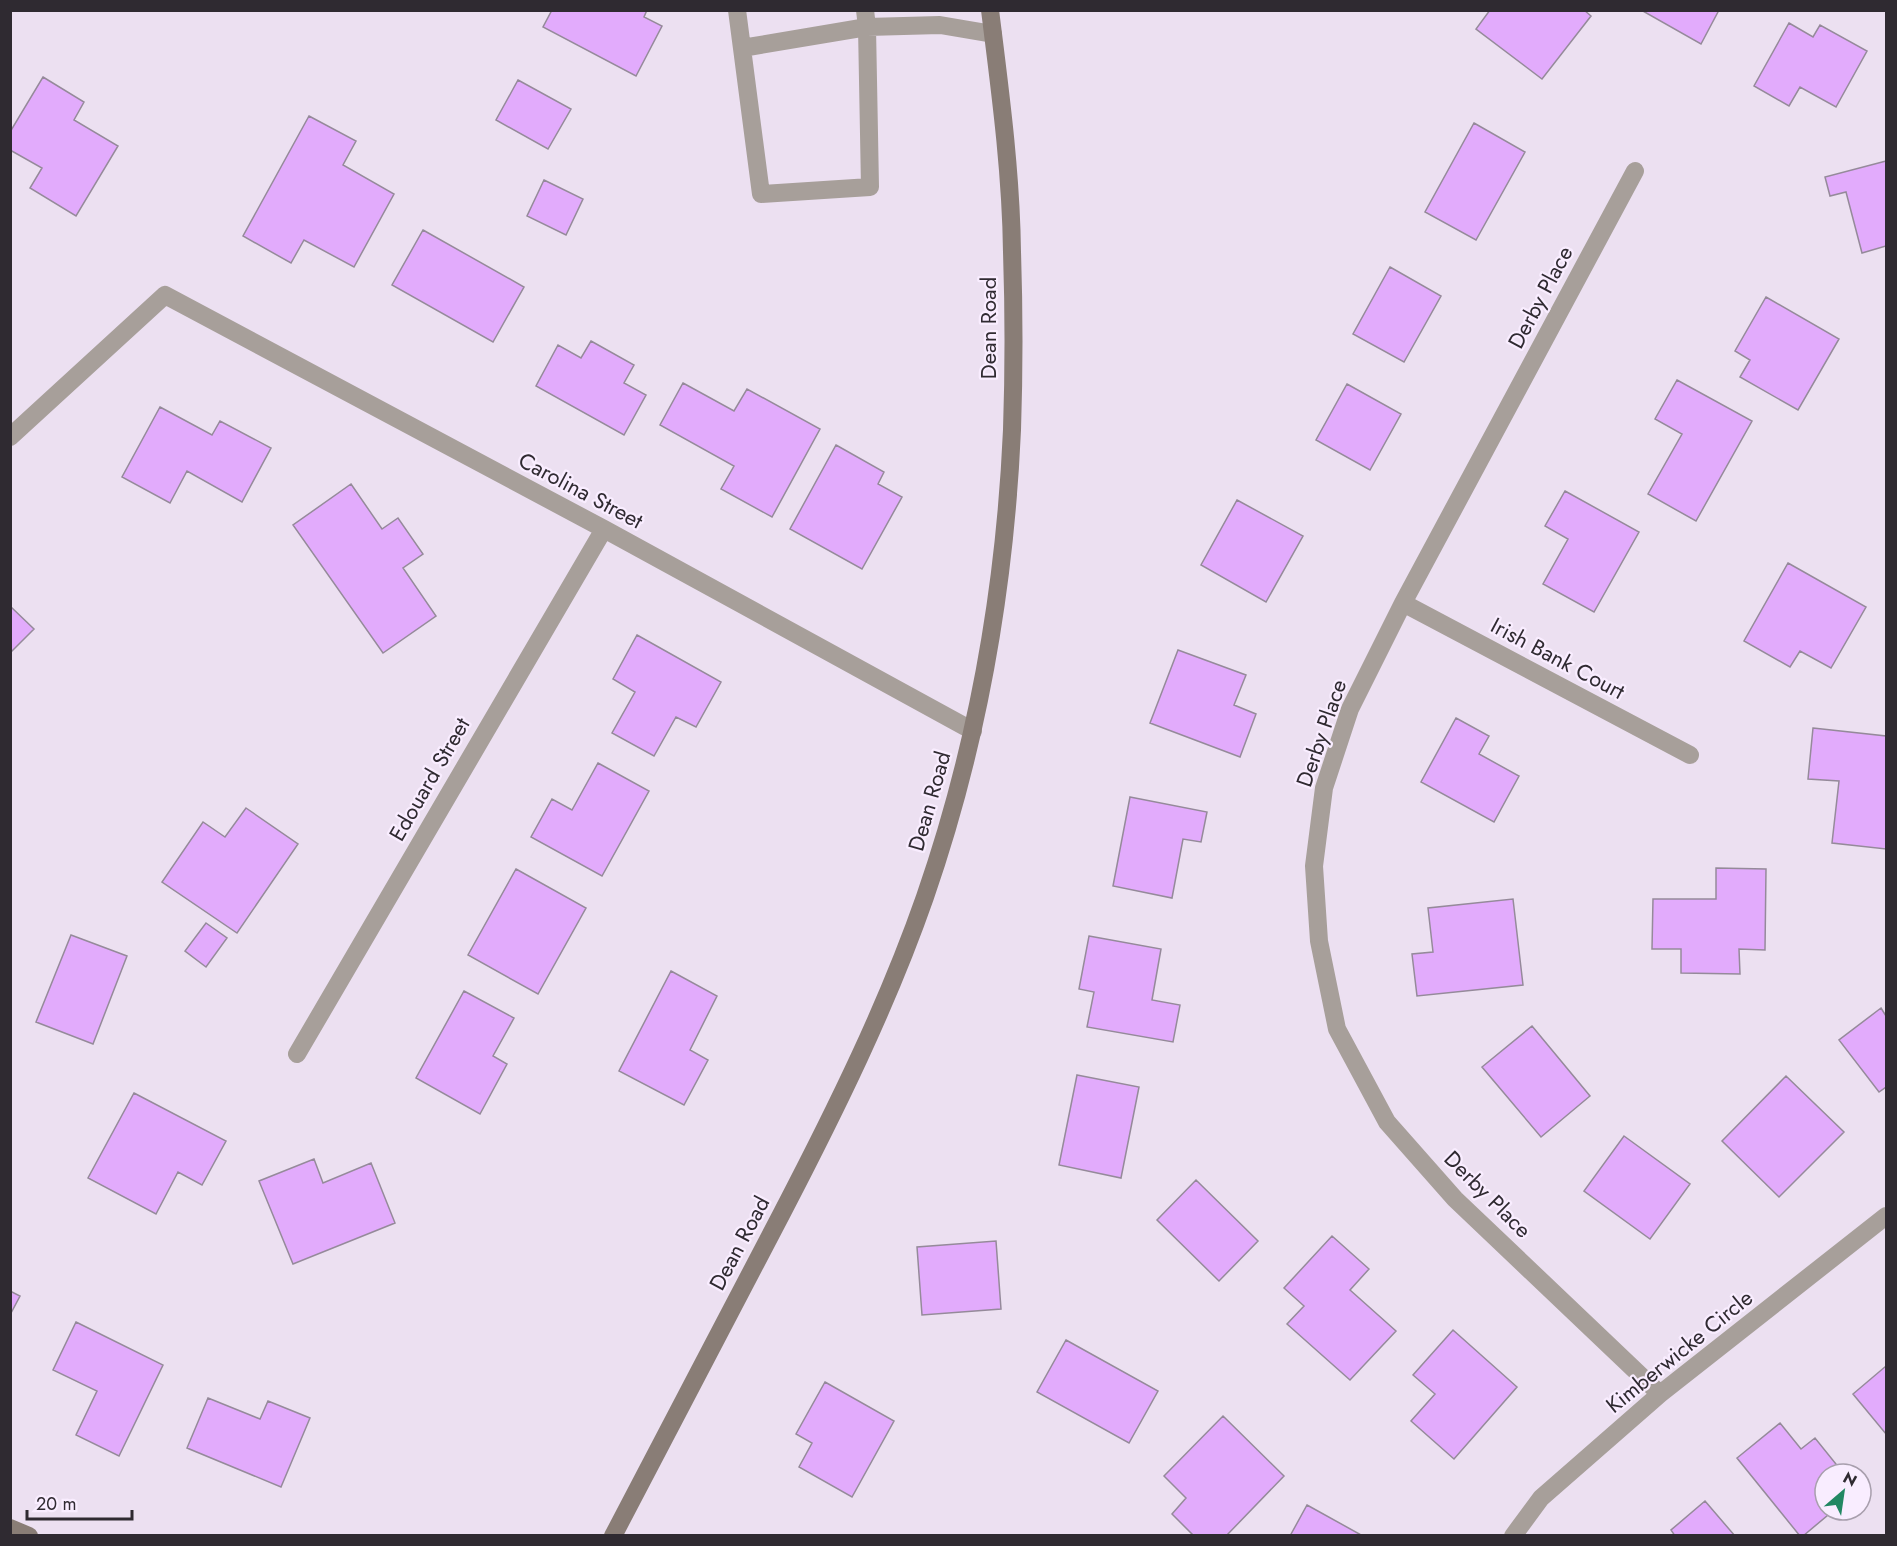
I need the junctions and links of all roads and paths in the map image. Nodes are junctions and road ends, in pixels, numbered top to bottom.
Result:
1 (737, 10) edge
2 (990, 10) edge
3 (866, 19) edge
4 (993, 34) junction
5 (742, 48) junction
6 (1635, 171) dead end
7 (10, 437) edge
8 (604, 529) junction
9 (1403, 603) junction
10 (973, 731) junction
11 (1690, 755) dead end
12 (297, 1054) dead end
13 (1887, 1216) edge
14 (1660, 1394) junction
15 (10, 1528) edge
16 (29, 1536) edge
17 (613, 1536) edge
18 (1513, 1536) edge

1 - 5 street
2 - 4 main road, Dean Road
3 - 4 street
3 - 5 street
3 - 5 street
4 - 10 main road, Dean Road
6 - 9 street, Derby Place
7 - 8 street, Carolina Street
8 - 10 street, Carolina Street
8 - 12 street, Edouard Street
9 - 11 street, Irish Bank Court
9 - 14 street, Derby Place
10 - 17 main road, Dean Road
13 - 14 street, Kimberwicke Circle
14 - 18 street, Kimberwicke Circle
15 - 16 main road

